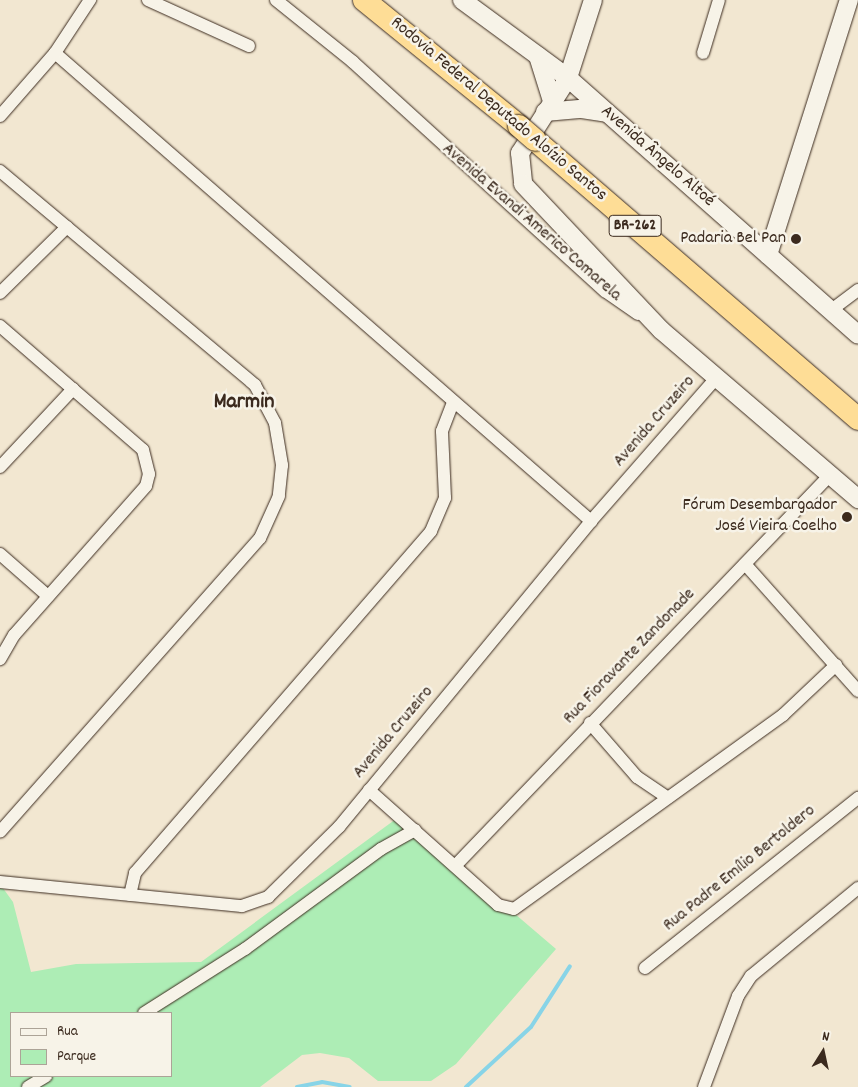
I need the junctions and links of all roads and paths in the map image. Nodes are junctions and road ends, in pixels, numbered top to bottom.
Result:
1 (90, 0) edge
2 (148, 0) edge
3 (276, 0) edge
4 (364, 0) edge
5 (462, 0) edge
6 (593, 0) edge
7 (718, 0) edge
8 (849, 0) edge
9 (249, 46) dead end
10 (55, 53) junction
11 (703, 53) dead end
12 (537, 56) junction
13 (568, 78) junction
14 (548, 106) junction
15 (608, 113) junction
16 (0, 116) edge
17 (525, 140) junction
18 (0, 171) edge
19 (67, 227) junction
20 (768, 255) junction
21 (858, 290) edge
22 (0, 293) edge
23 (830, 311) junction
24 (0, 326) edge
25 (661, 330) junction
26 (858, 335) edge
27 (716, 378) junction
28 (73, 389) junction
29 (452, 402) junction
30 (858, 419) edge
31 (0, 467) edge
32 (830, 475) junction
33 (858, 499) edge
34 (591, 521) junction
35 (0, 554) edge
36 (745, 564) junction
37 (48, 596) junction
38 (0, 659) edge
39 (836, 665) junction
40 (858, 691) edge
41 (590, 723) junction
42 (369, 790) junction
43 (651, 790) junction
44 (668, 798) junction
45 (858, 798) edge
46 (652, 809) junction
47 (415, 830) junction
48 (0, 832) edge
49 (456, 865) junction
50 (0, 882) edge
51 (858, 888) edge
52 (130, 895) junction
53 (645, 968) dead end
54 (146, 1012) edge
55 (44, 1077) edge
56 (28, 1087) edge
57 (704, 1087) edge

1 - 10 street
2 - 9 street
3 - 25 street, Avenida Evandi Americo Comarela
4 - 17 highway, Rodovia Federal Deputado Aloízio Santos / BR-262
5 - 12 street, Avenida Ângelo Altoé
6 - 13 street
7 - 11 street
8 - 20 street
10 - 16 street
10 - 29 street
12 - 13 street, Avenida Ângelo Altoé
12 - 14 street
13 - 14 street
13 - 15 street, Avenida Ângelo Altoé
14 - 15 street
14 - 17 street
15 - 20 street, Avenida Ângelo Altoé
17 - 25 street
17 - 30 highway, Rodovia Federal Deputado Aloízio Santos / BR-262
18 - 19 street
19 - 22 street
19 - 48 street
20 - 23 street, Avenida Ângelo Altoé
21 - 23 street
23 - 26 street, Avenida Ângelo Altoé
24 - 28 street
25 - 27 street, Avenida Evandi Americo Comarela
27 - 32 street, Avenida Evandi Americo Comarela
27 - 34 street, Avenida Cruzeiro
28 - 31 street
28 - 37 street
29 - 34 street
29 - 52 street
32 - 33 street, Avenida Evandi Americo Comarela
32 - 36 street, Rua Fioravante Zandonade
34 - 42 street, Avenida Cruzeiro
35 - 37 street
36 - 39 street
36 - 41 street, Rua Fioravante Zandonade
37 - 38 street
39 - 40 street
39 - 44 street
41 - 43 street
41 - 49 street, Rua Fioravante Zandonade
42 - 47 street
42 - 52 street, Avenida Cruzeiro
43 - 44 street
43 - 46 street
44 - 46 street
45 - 53 street, Rua Padre Emílio Bertoldero
46 - 49 street
47 - 49 street
47 - 54 street
50 - 52 street, Avenida Cruzeiro
51 - 57 street
55 - 56 street

